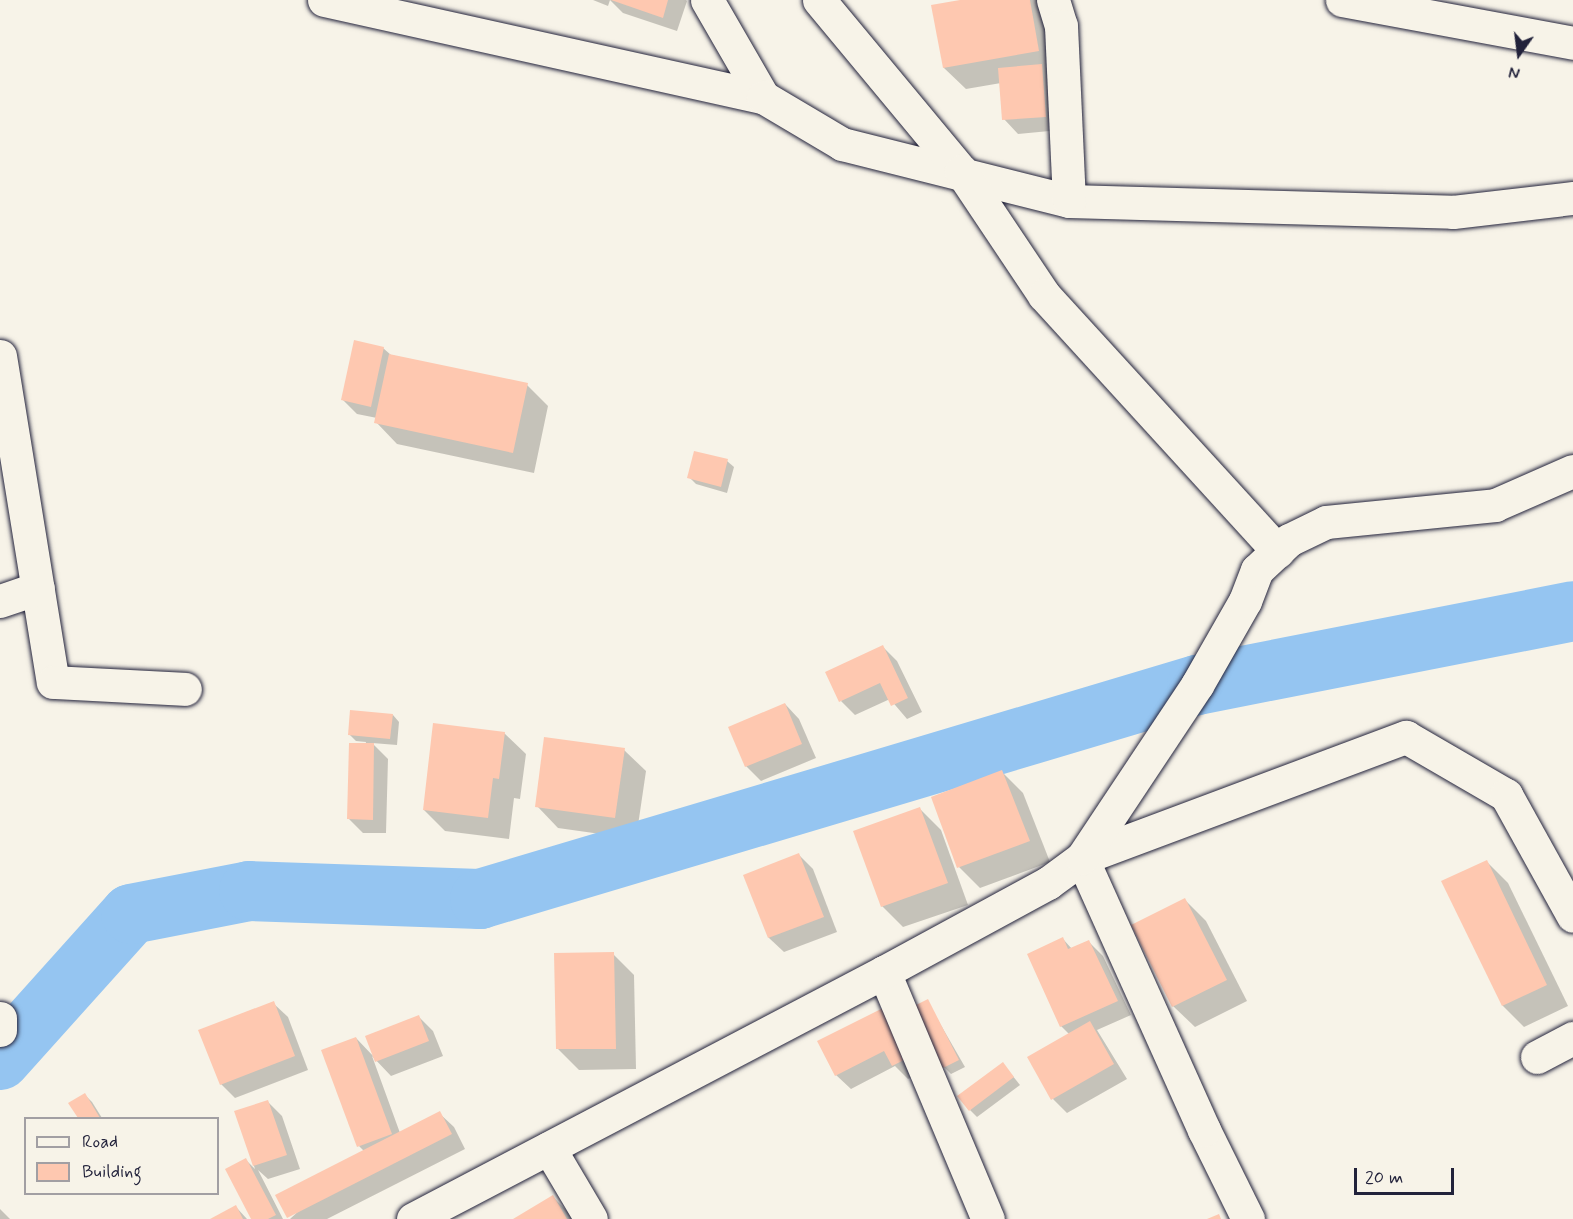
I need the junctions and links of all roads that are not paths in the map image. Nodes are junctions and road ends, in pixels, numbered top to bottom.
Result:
1 (324, 0) edge
2 (707, 0) edge
3 (819, 0) edge
4 (1053, 0) edge
5 (1342, 0) edge
6 (1573, 43) edge
7 (763, 97) junction
8 (961, 171) junction
9 (1573, 198) edge
10 (1069, 201) junction
11 (0, 356) edge
12 (1573, 471) edge
13 (1278, 551) junction
14 (38, 588) junction
15 (0, 601) edge
16 (185, 689) dead end
17 (1082, 858) junction
18 (1573, 916) edge
19 (884, 972) junction
20 (0, 1018) edge
21 (0, 1030) edge
22 (1573, 1038) edge
23 (1537, 1057) dead end
24 (549, 1148) junction
25 (413, 1219) edge
26 (591, 1219) edge
27 (988, 1219) edge
28 (1248, 1219) edge

1 - 7 street
2 - 7 street
3 - 8 street
4 - 10 street
5 - 6 street
7 - 8 street
8 - 10 street
8 - 13 street
9 - 10 street
11 - 14 street
12 - 13 street
13 - 17 street
14 - 15 street
14 - 16 street
17 - 18 street
17 - 19 street
17 - 28 street
19 - 24 street
19 - 27 street
20 - 21 street
22 - 23 street
24 - 25 street
24 - 26 street

